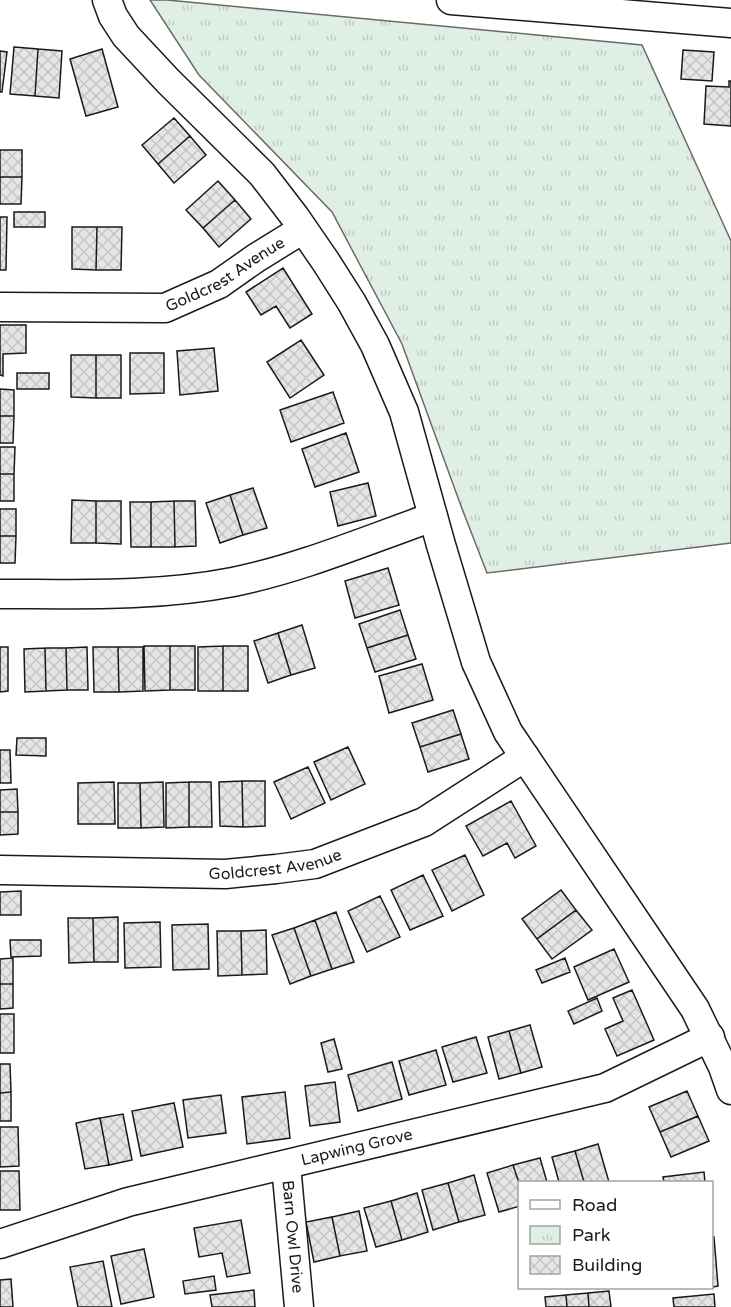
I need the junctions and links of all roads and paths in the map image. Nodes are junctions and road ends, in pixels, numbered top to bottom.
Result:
1 (107, 0) edge
2 (451, 0) edge
3 (731, 23) edge
4 (303, 229) junction
5 (0, 307) edge
6 (434, 517) junction
7 (0, 594) edge
8 (525, 757) junction
9 (0, 870) edge
10 (710, 1037) junction
11 (731, 1090) edge
12 (286, 1165) junction
13 (0, 1244) edge
14 (299, 1307) edge

1 - 4 street, Goldcrest Avenue
2 - 3 street
4 - 5 street, Goldcrest Avenue
4 - 6 street, Goldcrest Avenue
6 - 7 street
6 - 8 street, Goldcrest Avenue
8 - 9 street, Goldcrest Avenue
8 - 10 street, Goldcrest Avenue
10 - 11 street, Goldcrest Avenue
10 - 12 street, Lapwing Grove
12 - 13 street, Lapwing Grove
12 - 14 street, Barn Owl Drive

